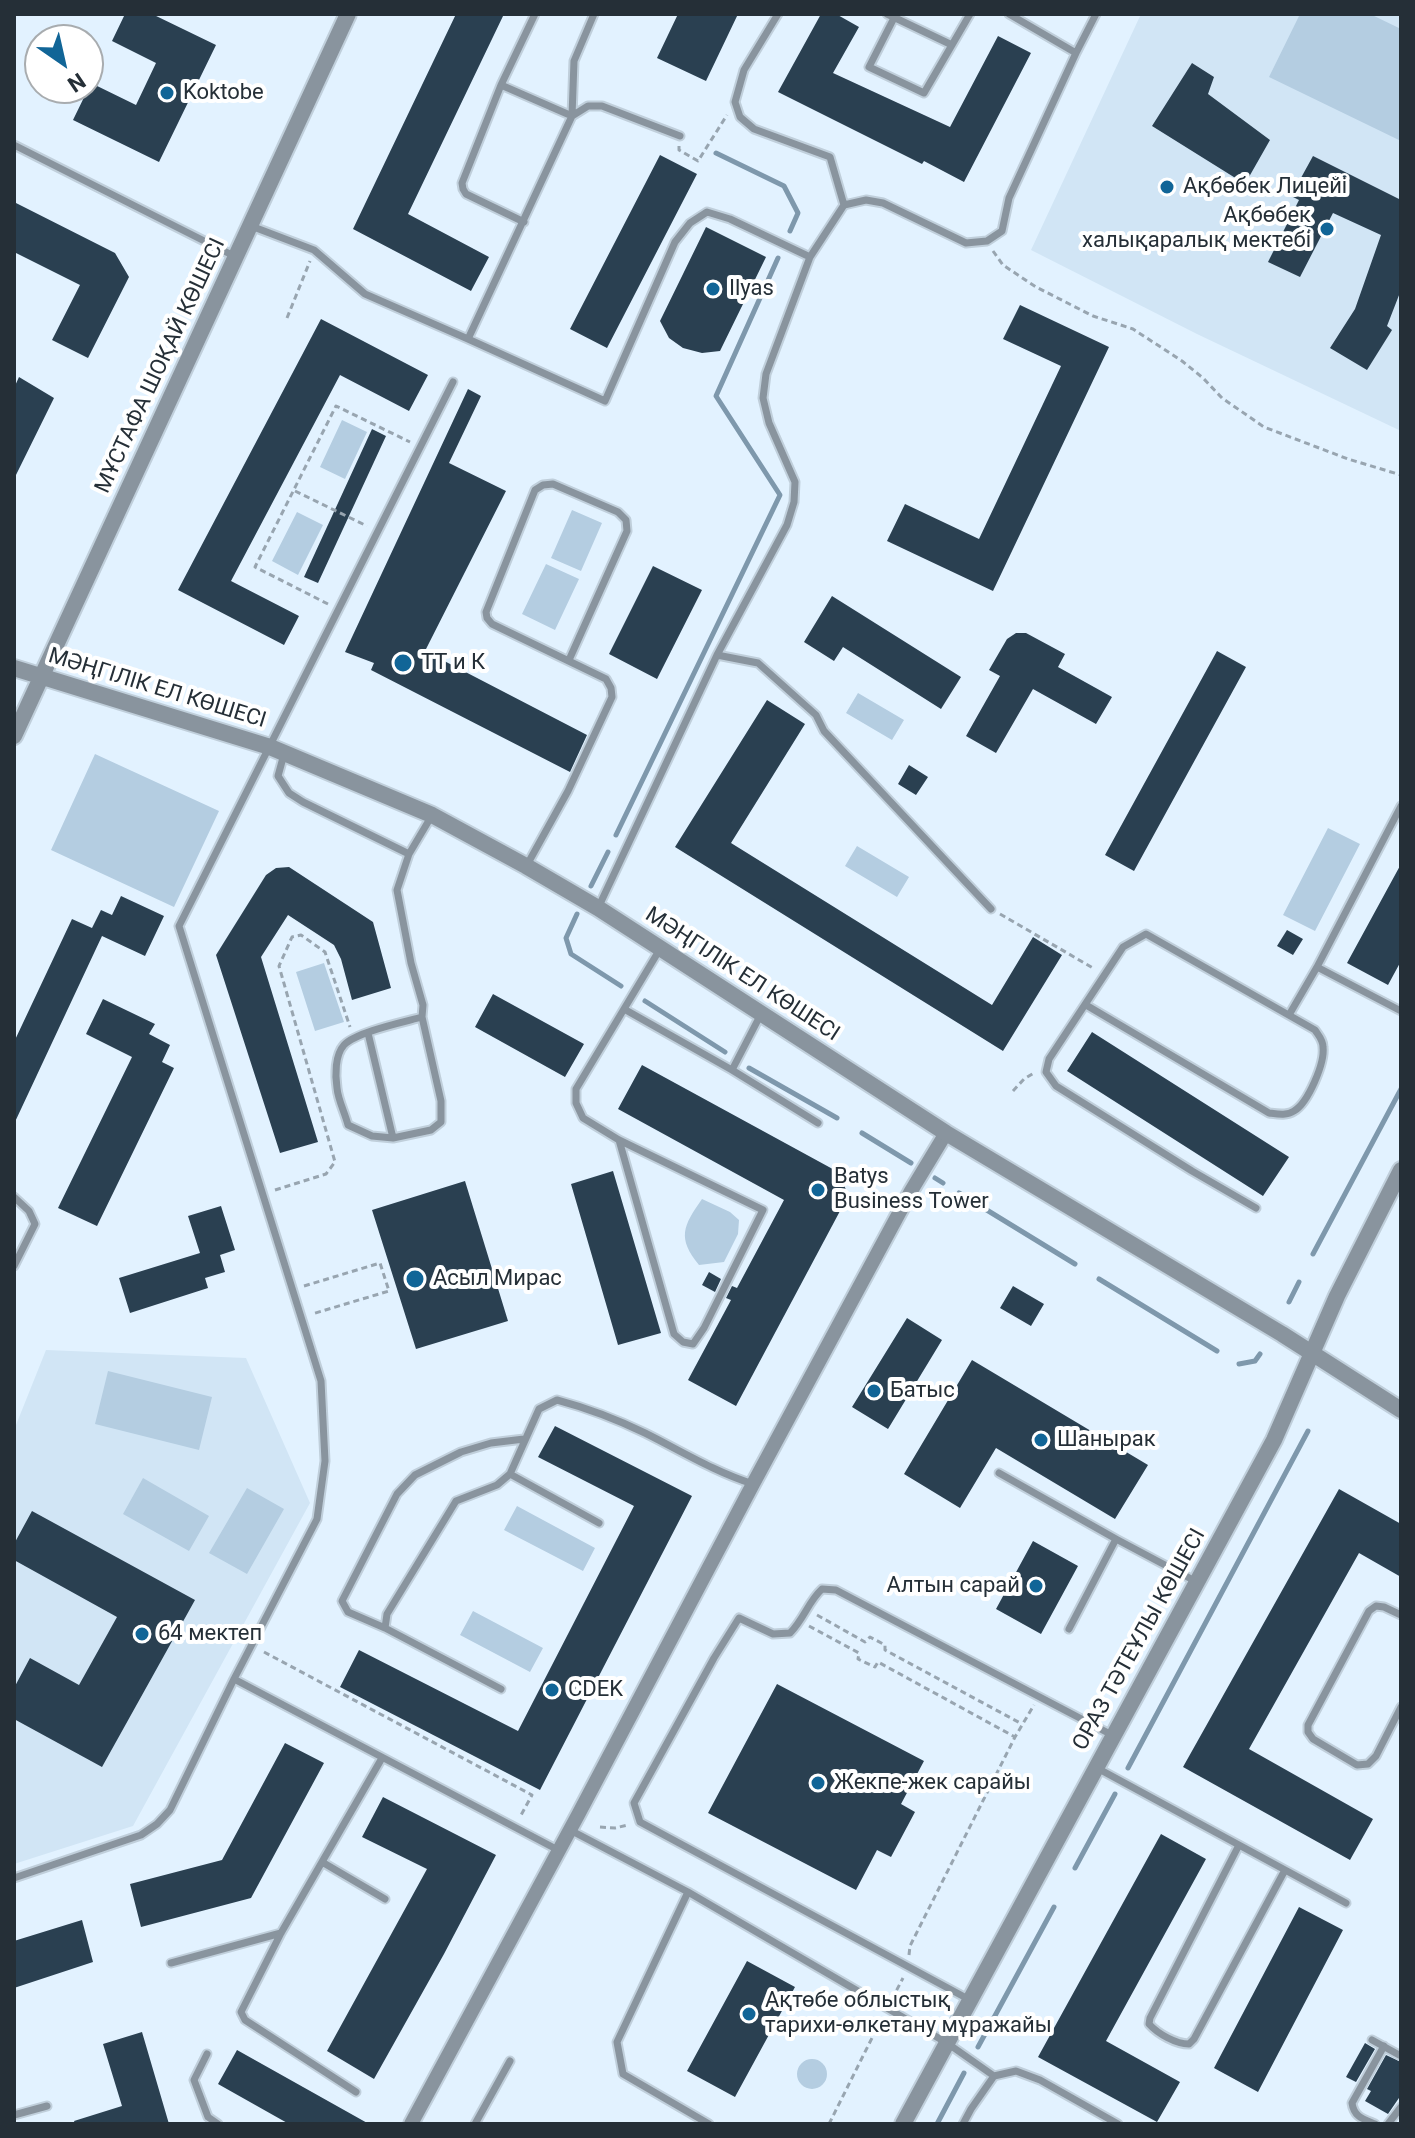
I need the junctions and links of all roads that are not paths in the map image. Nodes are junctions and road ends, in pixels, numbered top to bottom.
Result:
1 (348, 14) edge
2 (535, 14) edge
3 (594, 14) edge
4 (778, 14) edge
5 (970, 14) edge
6 (1009, 14) edge
7 (1096, 14) edge
8 (892, 15) edge
9 (952, 45) junction
10 (1076, 53) junction
11 (501, 85) junction
12 (572, 116) junction
13 (680, 136) road end
14 (14, 145) edge
15 (844, 205) junction
16 (524, 222) junction
17 (249, 225) junction
18 (236, 257) junction
19 (810, 257) junction
20 (468, 339) junction
21 (453, 382) dead end
22 (717, 655) junction
23 (569, 660) junction
24 (14, 668) edge
25 (41, 677) junction
26 (14, 736) edge
27 (277, 750) junction
28 (1401, 806) edge
29 (432, 815) junction
30 (409, 854) junction
31 (526, 866) junction
32 (598, 908) junction
33 (991, 909) road end
34 (660, 949) junction
35 (1317, 967) junction
36 (1086, 1005) junction
37 (624, 1009) junction
38 (1401, 1011) edge
39 (761, 1014) junction
40 (1289, 1015) junction
41 (422, 1017) junction
42 (368, 1033) junction
43 (732, 1070) junction
44 (818, 1123) dead end
45 (946, 1133) junction
46 (393, 1138) junction
47 (619, 1140) junction
48 (1401, 1170) edge
49 (14, 1197) edge
50 (1256, 1208) dead end
51 (14, 1266) edge
52 (1312, 1352) junction
53 (1401, 1410) edge
54 (524, 1439) junction
55 (999, 1473) dead end
56 (510, 1474) junction
57 (753, 1484) junction
58 (599, 1523) dead end
59 (1116, 1539) junction
60 (1197, 1582) junction
61 (1401, 1615) edge
62 (385, 1628) junction
63 (1069, 1629) dead end
64 (234, 1679) junction
65 (501, 1689) dead end
66 (1401, 1707) edge
67 (1114, 1736) junction
68 (382, 1758) junction
69 (1096, 1767) junction
70 (569, 1830) junction
71 (1239, 1845) junction
72 (558, 1850) junction
73 (322, 1862) junction
74 (1285, 1870) junction
75 (14, 1878) edge
76 (688, 1892) junction
77 (385, 1899) dead end
78 (1346, 1903) dead end
79 (281, 1933) junction
80 (171, 1963) dead end
81 (970, 2000) junction
82 (1372, 2040) dead end
83 (947, 2043) junction
84 (1384, 2046) junction
85 (207, 2054) dead end
86 (1401, 2056) edge
87 (510, 2061) dead end
88 (994, 2076) junction
89 (356, 2092) dead end
90 (47, 2106) dead end
91 (1401, 2107) edge
92 (14, 2115) edge
93 (218, 2124) edge
94 (411, 2124) edge
95 (475, 2124) edge
96 (709, 2124) edge
97 (903, 2124) edge
98 (963, 2124) edge
99 (1118, 2124) edge
100 (1375, 2124) edge
101 (1388, 2124) edge

1 - 17 street, МҰСТАФА ШОҚАЙ КӨШЕСІ
2 - 11 lane
3 - 12 lane
4 - 15 lane
5 - 9 lane
6 - 10 lane
7 - 10 lane
8 - 9 lane
8 - 9 lane
10 - 15 lane
11 - 12 lane
11 - 16 lane
12 - 13 lane
12 - 16 lane
14 - 18 lane
15 - 19 lane
16 - 20 lane
17 - 18 street, МҰСТАФА ШОҚАЙ КӨШЕСІ
17 - 20 lane
18 - 25 street, МҰСТАФА ШОҚАЙ КӨШЕСІ
19 - 20 lane
19 - 22 lane
21 - 27 lane
22 - 32 lane
22 - 33 lane
23 - 23 lane
23 - 31 lane
24 - 25 street, МӘҢГІЛІК ЕЛ КӨШЕСІ
25 - 26 street, МҰСТАФА ШОҚАЙ КӨШЕСІ
25 - 27 street, МӘҢГІЛІК ЕЛ КӨШЕСІ
27 - 29 street, МӘҢГІЛІК ЕЛ КӨШЕСІ
27 - 30 lane
27 - 64 lane
28 - 35 lane
29 - 30 lane
29 - 31 street, МӘҢГІЛІК ЕЛ КӨШЕСІ
30 - 41 lane
31 - 32 street, МӘҢГІЛІК ЕЛ КӨШЕСІ
32 - 34 street, МӘҢГІЛІК ЕЛ КӨШЕСІ
34 - 37 lane
34 - 39 street, МӘҢГІЛІК ЕЛ КӨШЕСІ
35 - 38 lane
35 - 40 lane
36 - 40 lane
36 - 40 lane
36 - 50 lane
37 - 43 lane
37 - 47 lane
39 - 43 lane
39 - 45 street, МӘҢГІЛІК ЕЛ КӨШЕСІ
41 - 42 lane
41 - 46 lane
42 - 46 lane
42 - 46 lane
43 - 44 lane
45 - 52 street, МӘҢГІЛІК ЕЛ КӨШЕСІ
45 - 57 street
47 - 47 lane
48 - 52 street, ОРАЗ ТӘТЕҰЛЫ КӨШЕСІ
49 - 51 lane
52 - 53 street, МӘҢГІЛІК ЕЛ КӨШЕСІ
52 - 60 street, ОРАЗ ТӘТЕҰЛЫ КӨШЕСІ
54 - 56 lane
54 - 57 lane
54 - 62 lane
55 - 59 lane
56 - 58 lane
56 - 62 lane
57 - 70 street
59 - 60 lane
59 - 63 lane
60 - 67 street, ОРАЗ ТӘТЕҰЛЫ КӨШЕСІ
61 - 66 lane
62 - 65 lane
64 - 68 lane
64 - 75 lane
67 - 69 street, ОРАЗ ТӘТЕҰЛЫ КӨШЕСІ
67 - 81 lane
68 - 72 lane
68 - 73 lane
69 - 71 lane
69 - 81 street, ОРАЗ ТӘТЕҰЛЫ КӨШЕСІ
70 - 72 street
70 - 76 lane
71 - 74 lane
71 - 74 lane
72 - 94 street
73 - 77 lane
73 - 79 lane
74 - 78 lane
76 - 83 lane
76 - 96 lane
79 - 80 lane
79 - 89 lane
81 - 83 street, ОРАЗ ТӘТЕҰЛЫ КӨШЕСІ
82 - 84 lane
83 - 88 lane
83 - 97 street, ОРАЗ ТӘТЕҰЛЫ КӨШЕСІ
84 - 86 lane
84 - 100 lane
85 - 93 lane
87 - 95 lane
88 - 98 lane
88 - 99 lane
90 - 92 lane
91 - 101 lane

